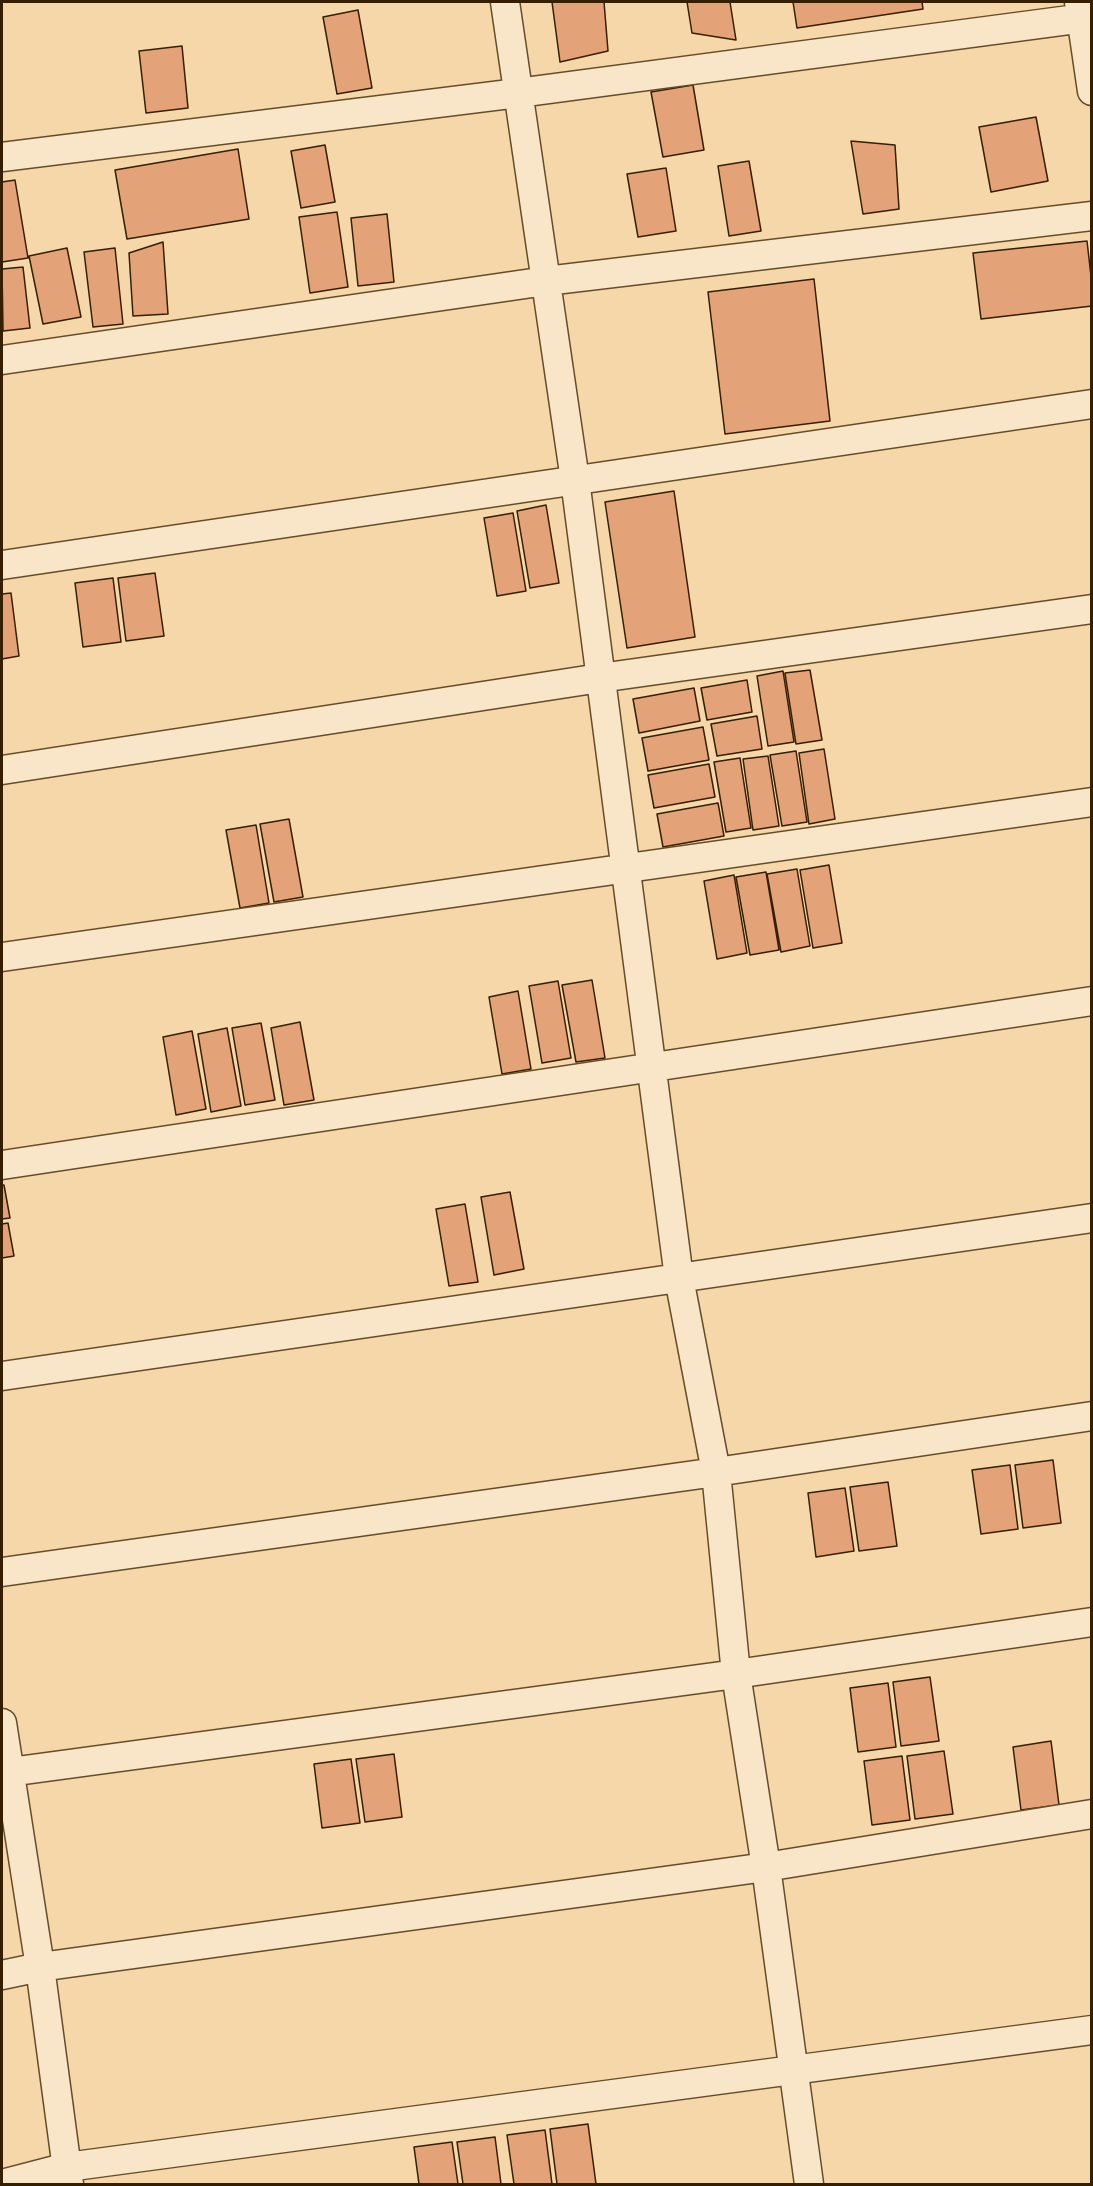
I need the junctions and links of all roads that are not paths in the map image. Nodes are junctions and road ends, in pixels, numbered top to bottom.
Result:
1 (505, 2) edge
2 (1084, 12) edge
3 (1092, 91) edge
4 (518, 93) junction
5 (2, 157) edge
6 (1092, 216) edge
7 (546, 281) junction
8 (2, 360) edge
9 (1092, 404) edge
10 (574, 480) junction
11 (2, 565) edge
12 (1092, 609) edge
13 (600, 678) junction
14 (2, 770) edge
15 (1092, 802) edge
16 (626, 869) junction
17 (2, 957) edge
18 (1092, 1001) edge
19 (652, 1068) junction
20 (2, 1165) edge
21 (1092, 1218) edge
22 (679, 1278) junction
23 (2, 1376) edge
24 (1092, 1416) edge
25 (716, 1472) junction
26 (2, 1572) edge
27 (1092, 1622) edge
28 (736, 1674) junction
29 (2, 1723) edge
30 (5, 1772) edge
31 (1092, 1814) edge
32 (766, 1867) junction
33 (40, 1968) junction
34 (2, 1975) edge
35 (1092, 2030) edge
36 (794, 2069) junction
37 (68, 2176) edge
38 (2, 2184) edge
39 (809, 2184) edge

1 - 4 street
2 - 3 street
2 - 4 street
4 - 5 street
4 - 7 street
6 - 7 street
7 - 8 street
7 - 10 street
9 - 10 street
10 - 11 street
10 - 13 street
12 - 13 street
13 - 14 street
13 - 16 street
15 - 16 street
16 - 17 street
16 - 19 street
18 - 19 street
19 - 20 street
19 - 22 street
21 - 22 street
22 - 23 street
22 - 25 street
24 - 25 street
25 - 26 street
25 - 28 street
27 - 28 street
28 - 30 street
28 - 32 street
29 - 30 street
30 - 33 street
31 - 32 street
32 - 33 street
32 - 36 street
33 - 34 street
33 - 37 street
35 - 36 street
36 - 37 street
36 - 39 street
37 - 38 street

